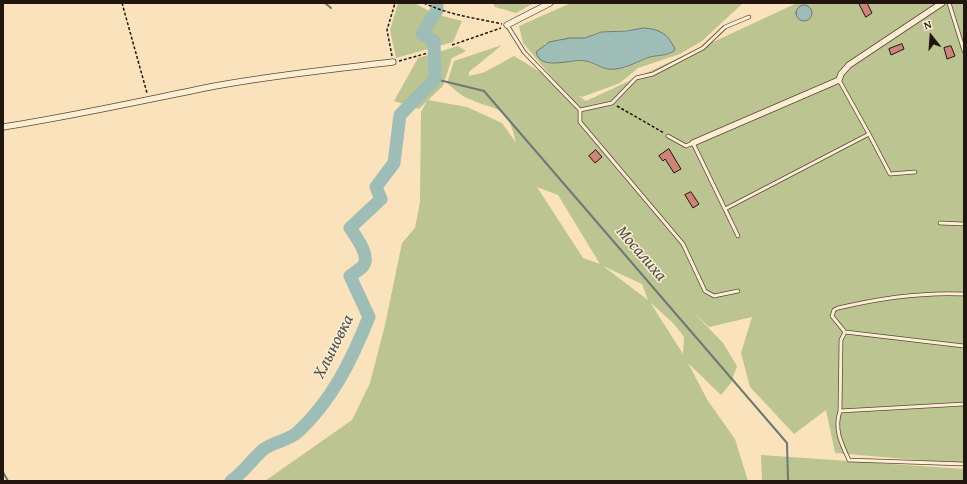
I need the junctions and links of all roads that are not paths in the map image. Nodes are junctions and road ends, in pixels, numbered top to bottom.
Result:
1 (550, 3) edge
2 (942, 3) edge
3 (949, 3) edge
4 (749, 17) dead end
5 (507, 25) joint
6 (964, 51) edge
7 (393, 62) road end
8 (839, 80) junction
9 (580, 110) junction
10 (3, 127) edge
11 (869, 134) junction
12 (668, 136) road end
13 (693, 143) junction
14 (915, 172) dead end
15 (726, 209) junction
16 (940, 223) dead end
17 (964, 224) edge
18 (738, 236) dead end
19 (738, 291) dead end
20 (964, 294) edge
21 (845, 332) junction
22 (964, 346) edge
23 (964, 404) edge
24 (840, 411) junction
25 (964, 464) edge

1 - 5 street
2 - 8 street
3 - 6 lane
4 - 9 lane
5 - 9 lane
7 - 10 street
8 - 11 lane
8 - 13 street
9 - 19 lane
11 - 14 lane
11 - 15 lane
12 - 13 lane
13 - 15 lane
15 - 18 lane
16 - 17 lane
20 - 21 lane
21 - 22 lane
21 - 24 lane
23 - 24 lane
24 - 25 lane

